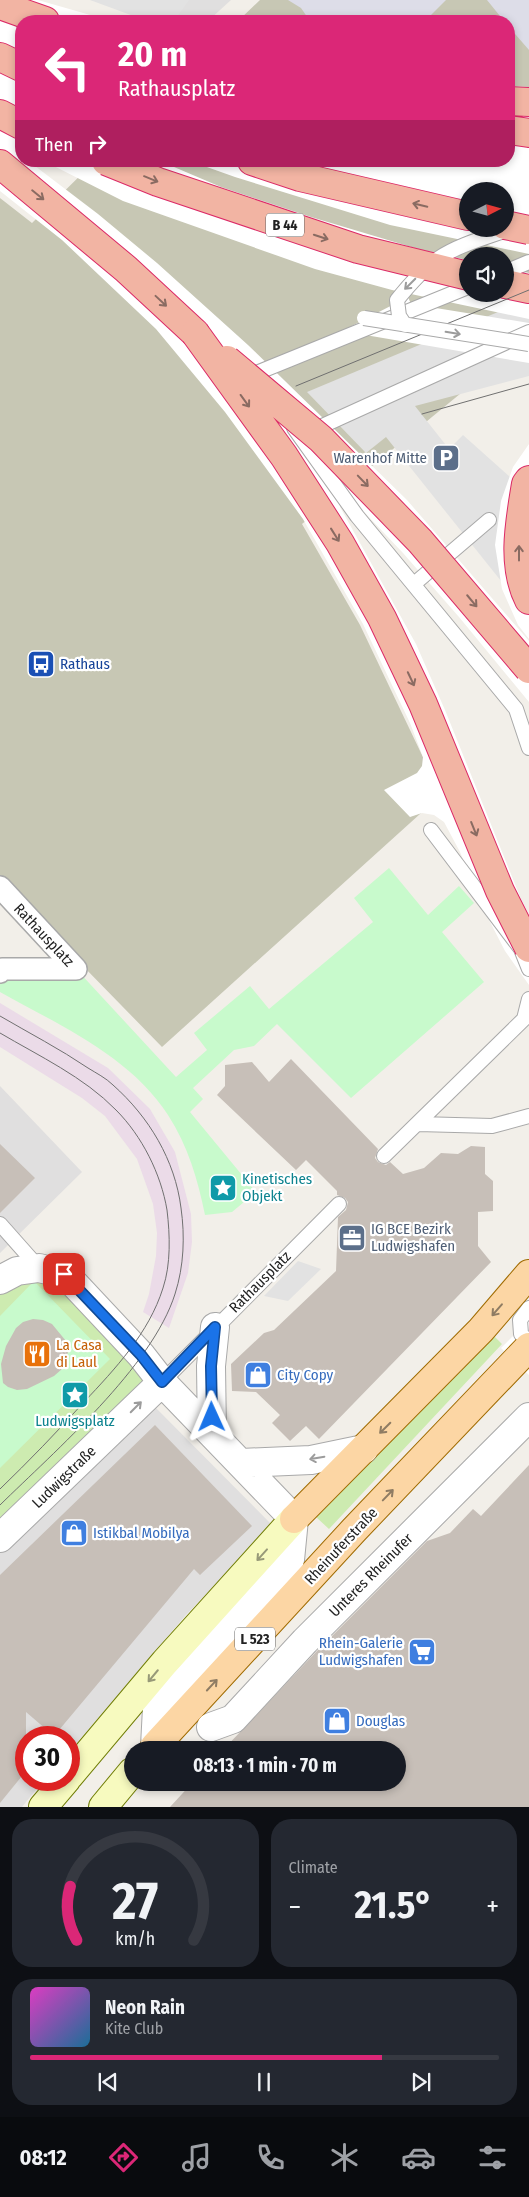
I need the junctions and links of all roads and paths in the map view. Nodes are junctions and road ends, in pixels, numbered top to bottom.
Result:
1 (0, 5) edge
2 (28, 15) edge
3 (0, 57) edge
4 (15, 64) edge
5 (515, 101) edge
6 (529, 102) edge
7 (0, 114) edge
8 (15, 122) edge
9 (515, 131) edge
10 (529, 133) edge
11 (0, 164) edge
12 (121, 167) edge
13 (270, 167) edge
14 (459, 214) edge
15 (529, 221) edge
16 (514, 227) edge
17 (529, 230) edge
18 (529, 262) edge
19 (514, 268) edge
20 (459, 274) edge
21 (514, 286) edge
22 (529, 289) edge
23 (459, 291) edge
24 (364, 318) dead end
25 (405, 325) junction
26 (529, 332) edge
27 (195, 333) junction
28 (529, 344) edge
29 (300, 436) junction
30 (529, 480) edge
31 (489, 520) dead end
32 (414, 584) junction
33 (529, 600) edge
34 (529, 669) edge
35 (529, 748) edge
36 (431, 830) dead end
37 (0, 887) edge
38 (529, 948) edge
39 (529, 969) edge
40 (0, 972) edge
41 (529, 999) edge
42 (529, 1116) edge
43 (418, 1124) junction
44 (384, 1156) dead end
45 (338, 1204) dead end
46 (0, 1224) edge
47 (39, 1268) junction
48 (529, 1274) edge
49 (0, 1280) edge
50 (529, 1308) edge
51 (215, 1327) junction
52 (524, 1350) edge
53 (162, 1382) junction
54 (529, 1417) edge
55 (212, 1434) junction
56 (364, 1449) junction
57 (241, 1463) junction
58 (294, 1519) junction
59 (0, 1538) edge
60 (211, 1727) dead end
61 (155, 1741) edge
62 (160, 1741) edge
63 (80, 1763) edge
64 (124, 1781) edge
65 (57, 1791) edge
66 (43, 1807) edge
67 (102, 1807) edge

1 - 2 highway
3 - 4 highway
5 - 6 highway
7 - 8 highway
9 - 10 highway
11 -> 27 highway
12 -> 20 highway, B 44, bridge
14 -> 13 highway
15 -> 25 lane, bridge
16 - 17 highway, bridge
18 - 19 lane
21 - 22 highway
23 - 29 lane
24 - 25 lane, bridge
25 -> 28 lane, bridge
26 - 29 lane
27 -> 34 highway, bridge
27 -> 38 highway, bridge
29 - 32 lane
33 -> 30 highway
31 - 32 lane
32 - 35 lane
36 - 39 lane
37 - 40 street, Rathausplatz
41 - 43 lane
42 - 43 lane
43 - 44 lane
45 - 51 lane, Rathausplatz
46 - 47 lane
47 - 49 street
47 - 53 street
48 -> 56 main road
50 - 52 lane
51 - 53 lane, Rathausplatz
51 - 55 street
62 -> 52 main road, Rheinuferstraße / L 523
53 - 55 street
59 -> 53 street, Ludwigstraße
54 - 60 street, Unteres Rheinufer
55 - 57 street
56 -> 57 street
56 - 58 main road
57 - 58 street
58 - 61 street, Rheinuferstraße
58 -> 63 main road
64 - 67 main road
65 - 66 main road

